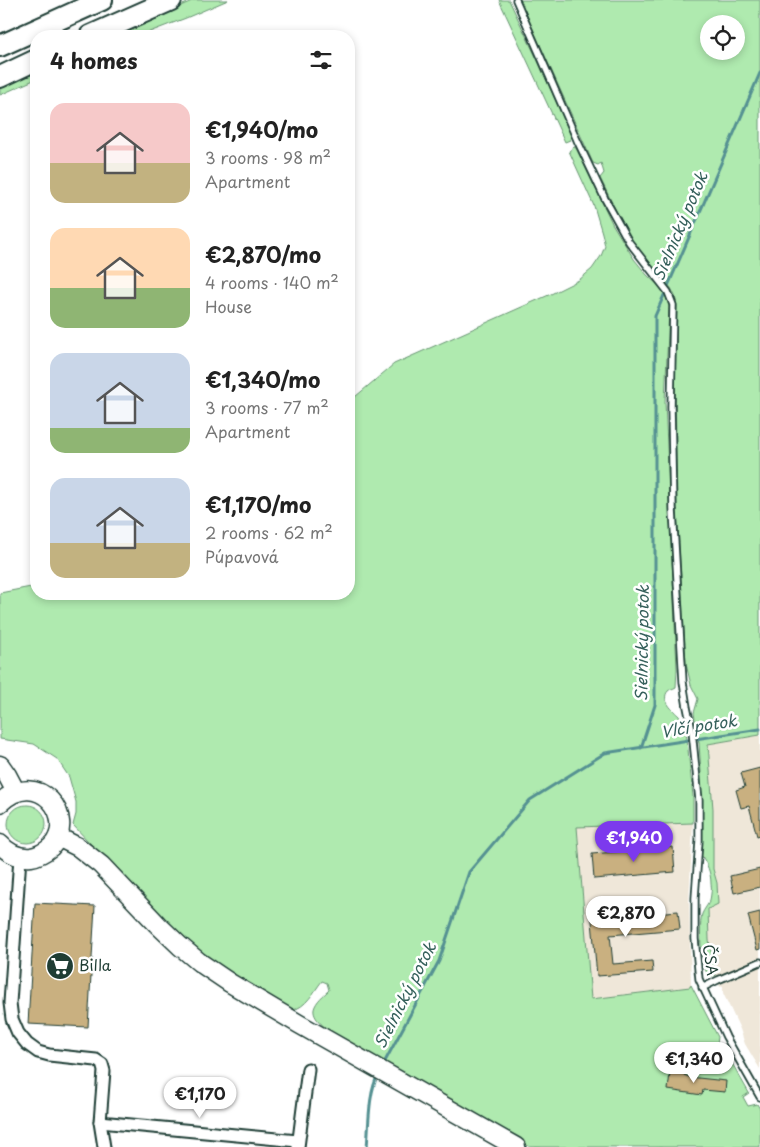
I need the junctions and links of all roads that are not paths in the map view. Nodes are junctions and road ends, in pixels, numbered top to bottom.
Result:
1 (102, 0) edge
2 (171, 0) edge
3 (516, 0) edge
4 (35, 30) edge
5 (104, 30) edge
6 (30, 32) edge
7 (0, 46) edge
8 (30, 63) edge
9 (0, 77) edge
10 (0, 765) edge
11 (16, 792) junction
12 (0, 803) edge
13 (58, 837) junction
14 (0, 844) edge
15 (20, 857) junction
16 (760, 962) edge
17 (702, 988) junction
18 (308, 1069) dead end
19 (760, 1097) edge
20 (100, 1122) junction
21 (298, 1144) edge
22 (104, 1147) edge
23 (516, 1147) edge

1 - 4 highway
2 - 5 highway
3 - 17 lane, ČSA
6 - 7 highway
8 - 9 highway
10 - 11 main road
11 - 12 main road
11 - 13 main road
13 - 15 main road
13 - 23 main road
14 - 15 main road
15 - 20 street
16 - 17 lane
17 - 19 lane, ČSA
18 - 21 street
20 - 21 street
20 - 22 street

